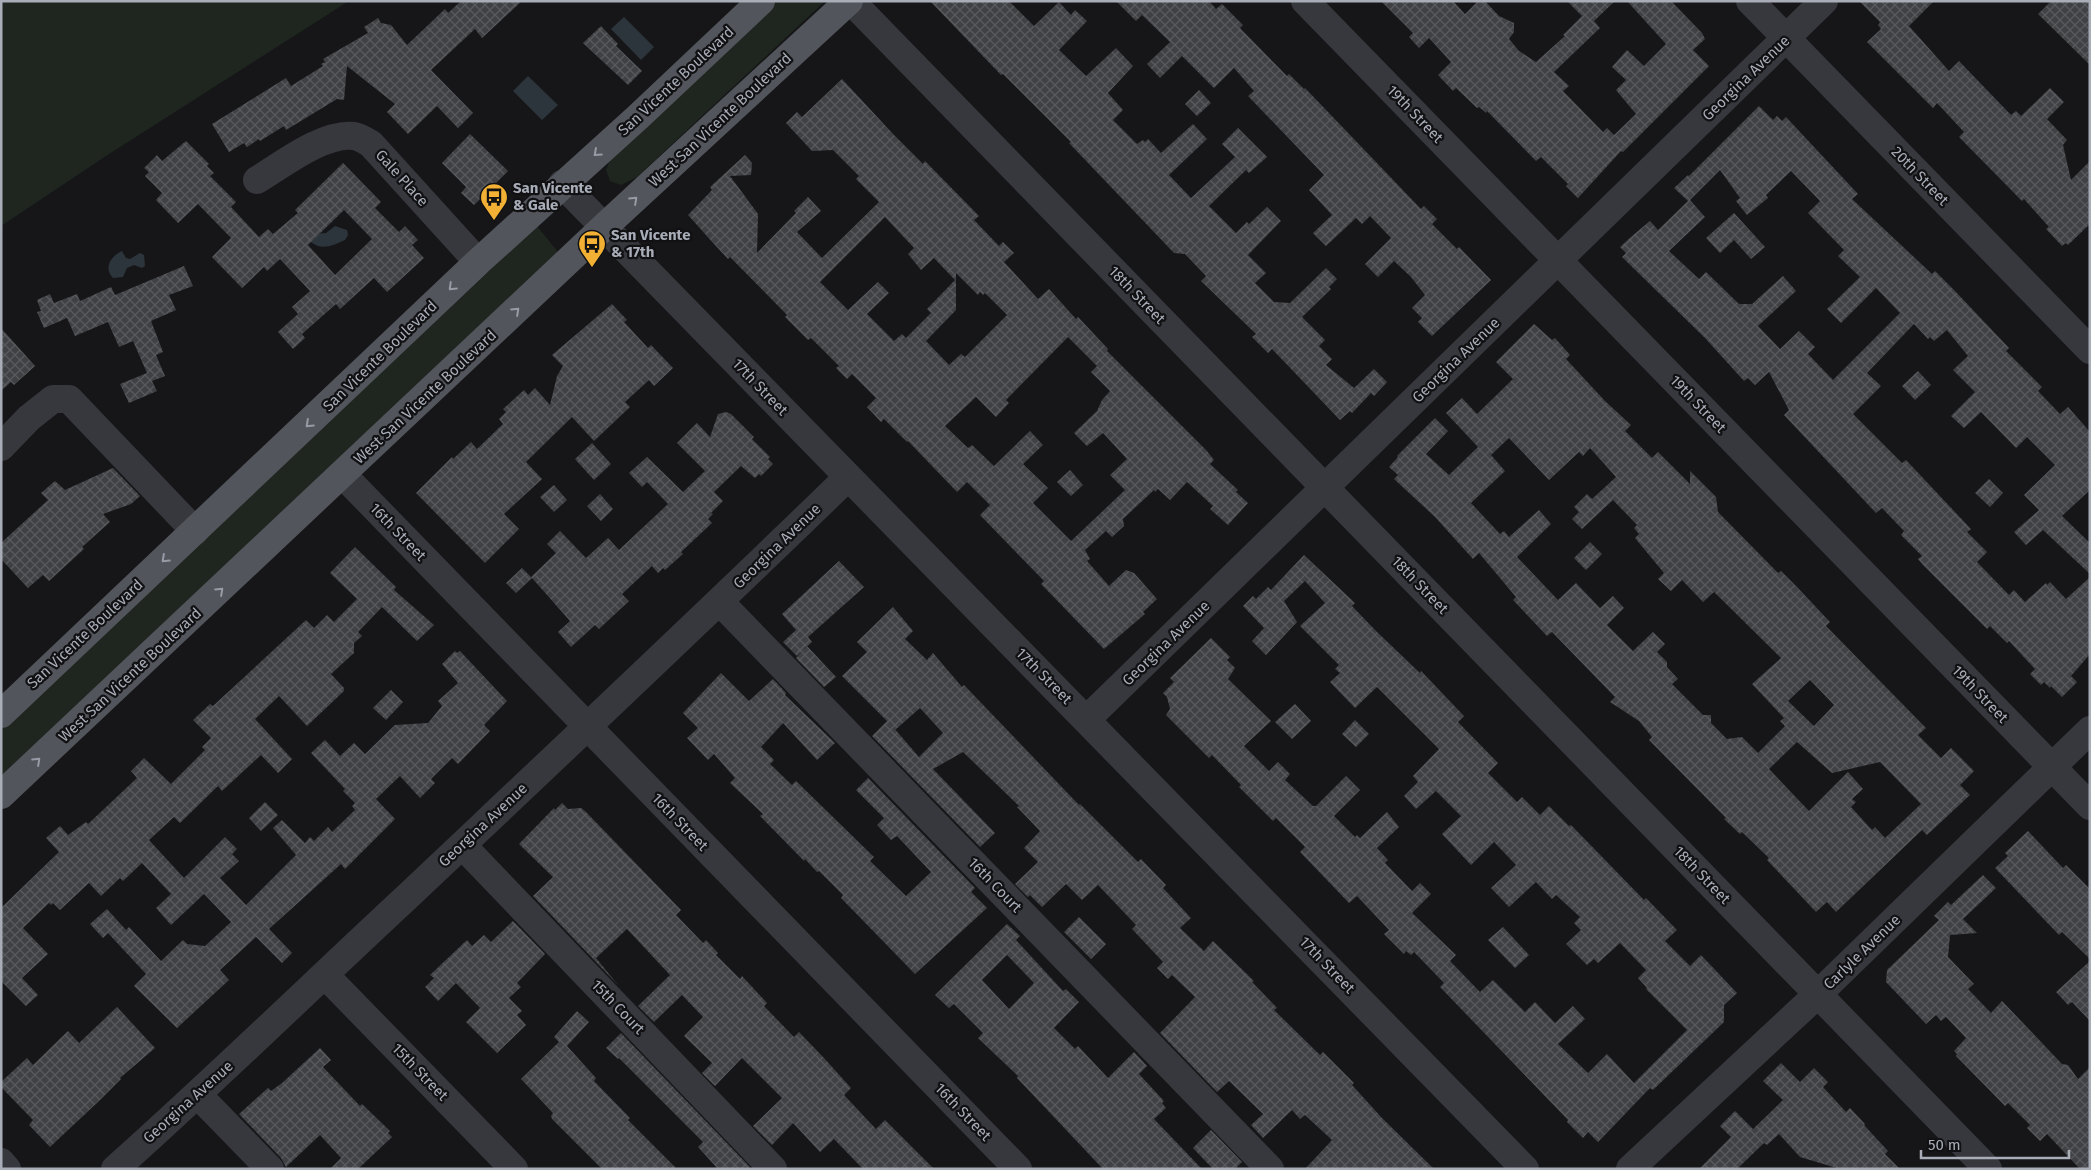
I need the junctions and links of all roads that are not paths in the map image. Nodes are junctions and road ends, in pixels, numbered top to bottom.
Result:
1 (761, 1) edge
2 (850, 1) edge
3 (1305, 1) edge
4 (1750, 1) edge
5 (1824, 1) edge
6 (1786, 38) junction
7 (257, 180) dead end
8 (562, 184) junction
9 (604, 227) junction
10 (1558, 261) junction
11 (478, 262) junction
12 (2090, 350) edge
13 (1, 447) edge
14 (343, 475) junction
15 (848, 477) junction
16 (1325, 488) junction
17 (195, 531) junction
18 (720, 602) junction
19 (1, 714) edge
20 (1087, 719) junction
21 (587, 727) junction
22 (2090, 730) edge
23 (2052, 767) junction
24 (1, 794) edge
25 (2090, 806) edge
26 (462, 845) junction
27 (325, 975) junction
28 (1818, 994) junction
29 (198, 1094) junction
30 (1, 1162) edge
31 (8, 1169) edge
32 (115, 1169) edge
33 (270, 1169) edge
34 (514, 1169) edge
35 (773, 1169) edge
36 (1018, 1169) edge
37 (1270, 1169) edge
38 (1525, 1169) edge
39 (1630, 1169) edge
40 (1988, 1169) edge

1 -> 8 main road, San Vicente Boulevard
9 -> 2 main road, West San Vicente Boulevard
2 - 16 street, 18th Street
3 - 10 street, 19th Street
4 - 6 street, 20th Street
5 - 6 street, Georgina Avenue
6 - 10 street, Georgina Avenue
6 - 12 street, 20th Street
7 - 11 street, Gale Place
8 - 9 street, 17th Street
8 - 11 main road, San Vicente Boulevard
14 -> 9 main road, West San Vicente Boulevard
9 - 15 street, 17th Street
10 - 16 street, Georgina Avenue
10 - 23 street, 19th Street
11 -> 17 main road, San Vicente Boulevard
13 - 17 street
14 - 21 street, 16th Street
24 -> 14 main road, West San Vicente Boulevard
15 - 18 street, Georgina Avenue
15 - 20 street, 17th Street
16 - 20 street, Georgina Avenue
16 - 28 street, 18th Street
17 -> 19 main road, San Vicente Boulevard
18 - 21 street, Georgina Avenue
18 - 37 street, 16th Court
20 - 38 street, 17th Street
21 - 26 street, Georgina Avenue
21 - 36 street, 16th Street
22 - 23 street, Carlyle Avenue
23 - 25 street, 19th Street
23 - 28 street, Carlyle Avenue
26 - 27 street, Georgina Avenue
26 - 35 street, 15th Court
27 - 29 street, Georgina Avenue
27 - 34 street, 15th Street
28 - 39 street, Carlyle Avenue
28 - 40 street, 18th Street
29 - 32 street, Georgina Avenue
29 - 33 street
30 - 31 street

